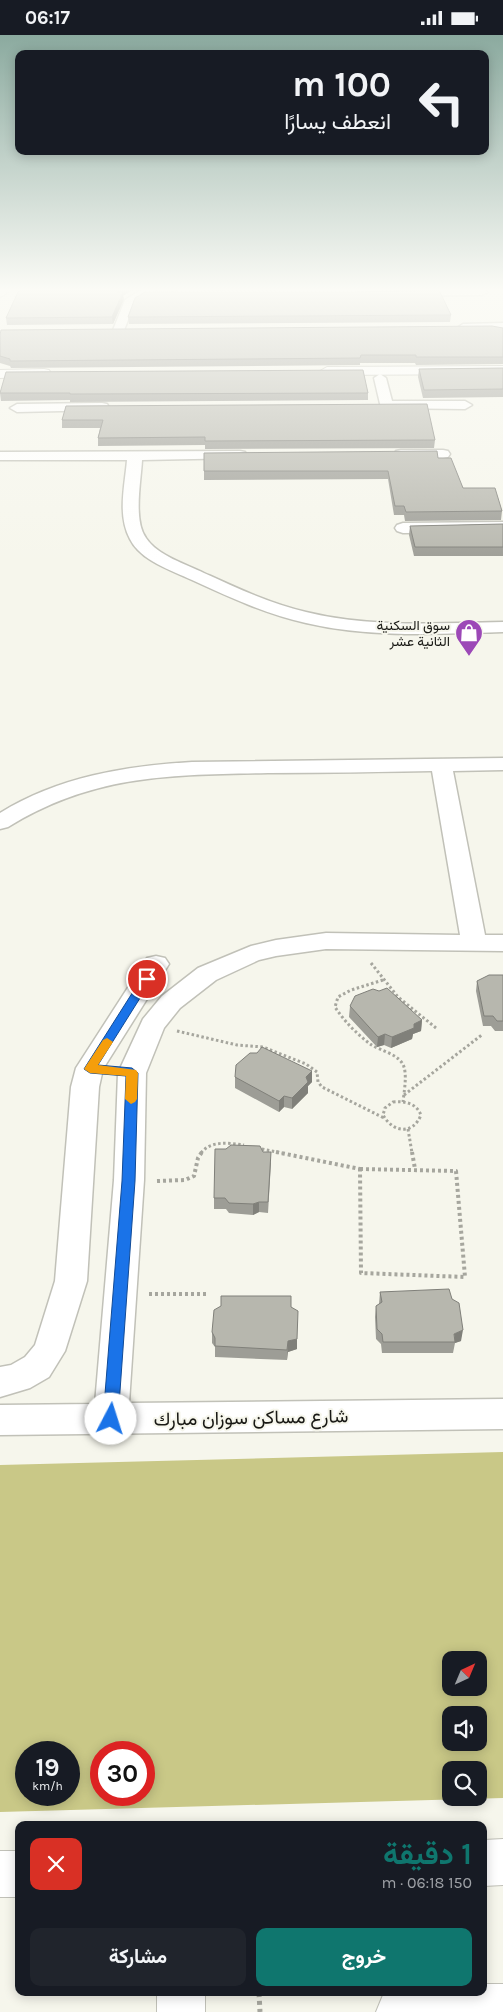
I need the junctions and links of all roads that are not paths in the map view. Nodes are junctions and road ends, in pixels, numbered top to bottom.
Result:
1 (380, 380) edge
2 (465, 405) dead end
3 (117, 407) edge
4 (17, 408) dead end
5 (384, 454) edge
6 (443, 454) dead end
7 (135, 455) junction
8 (254, 455) edge
9 (0, 456) edge
10 (503, 527) edge
11 (403, 528) dead end
12 (503, 627) edge
13 (503, 764) edge
14 (441, 765) junction
15 (0, 822) edge
16 (474, 943) junction
17 (503, 943) edge
18 (156, 963) dead end
19 (90, 1069) junction
20 (132, 1073) junction
21 (0, 1381) edge
22 (503, 1414) edge
23 (111, 1419) junction
24 (0, 1420) edge
25 (503, 1862) edge
26 (487, 1863) edge
27 (0, 1874) edge
28 (15, 1874) edge
29 (181, 1996) edge
30 (503, 2007) edge
31 (181, 2012) edge
32 (400, 2012) edge

1 - 2 street
3 - 4 street
5 - 6 street
7 - 8 street
7 - 9 street
7 - 12 street
10 - 11 street
13 - 14 street
14 - 15 street
14 - 16 street
16 - 17 street
16 - 20 street
18 - 19 street
19 - 20 street
19 - 21 street
20 - 23 street
22 - 23 street, شارع مساكن سوزان مبارك
23 - 24 street, شارع مساكن سوزان مبارك
25 - 26 street
27 - 28 street
29 - 31 street
30 - 32 street

